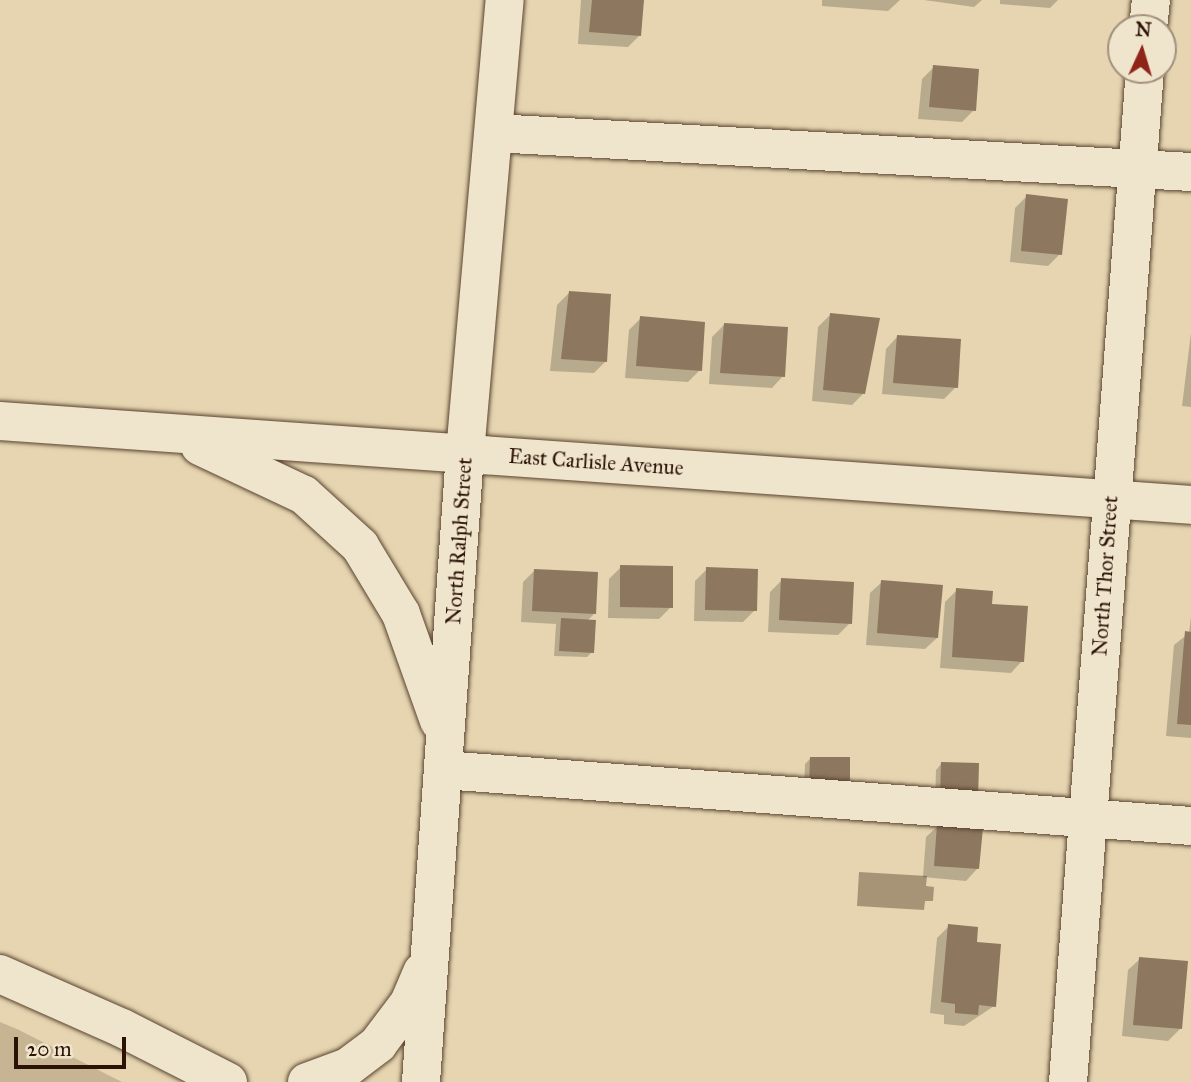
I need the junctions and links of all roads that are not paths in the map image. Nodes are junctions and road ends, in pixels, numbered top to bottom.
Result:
1 (505, 0) edge
2 (1144, 84) edge
3 (494, 133) junction
4 (1136, 168) junction
5 (1191, 172) edge
6 (0, 421) edge
7 (166, 432) junction
8 (465, 453) junction
9 (1111, 499) junction
10 (1191, 505) edge
11 (444, 756) junction
12 (1087, 819) junction
13 (1191, 826) edge
14 (432, 936) junction
15 (0, 974) edge
16 (228, 1082) edge
17 (307, 1082) edge
18 (421, 1082) edge
19 (1068, 1082) edge

1 - 3 street, North Ralph Street
2 - 4 street, North Thor Street
3 - 4 street
3 - 8 street, North Ralph Street
4 - 5 street
4 - 9 street, North Thor Street
6 - 7 street, East Carlisle Avenue
7 - 8 street, East Carlisle Avenue
7 - 11 street
8 - 9 street, East Carlisle Avenue
8 - 11 street, North Ralph Street
9 - 10 street, East Carlisle Avenue
9 - 12 street, North Thor Street
11 - 12 street
11 - 14 street, North Ralph Street
12 - 13 street
12 - 19 street, North Thor Street
14 - 17 street
14 - 18 street, North Ralph Street
15 - 16 street

